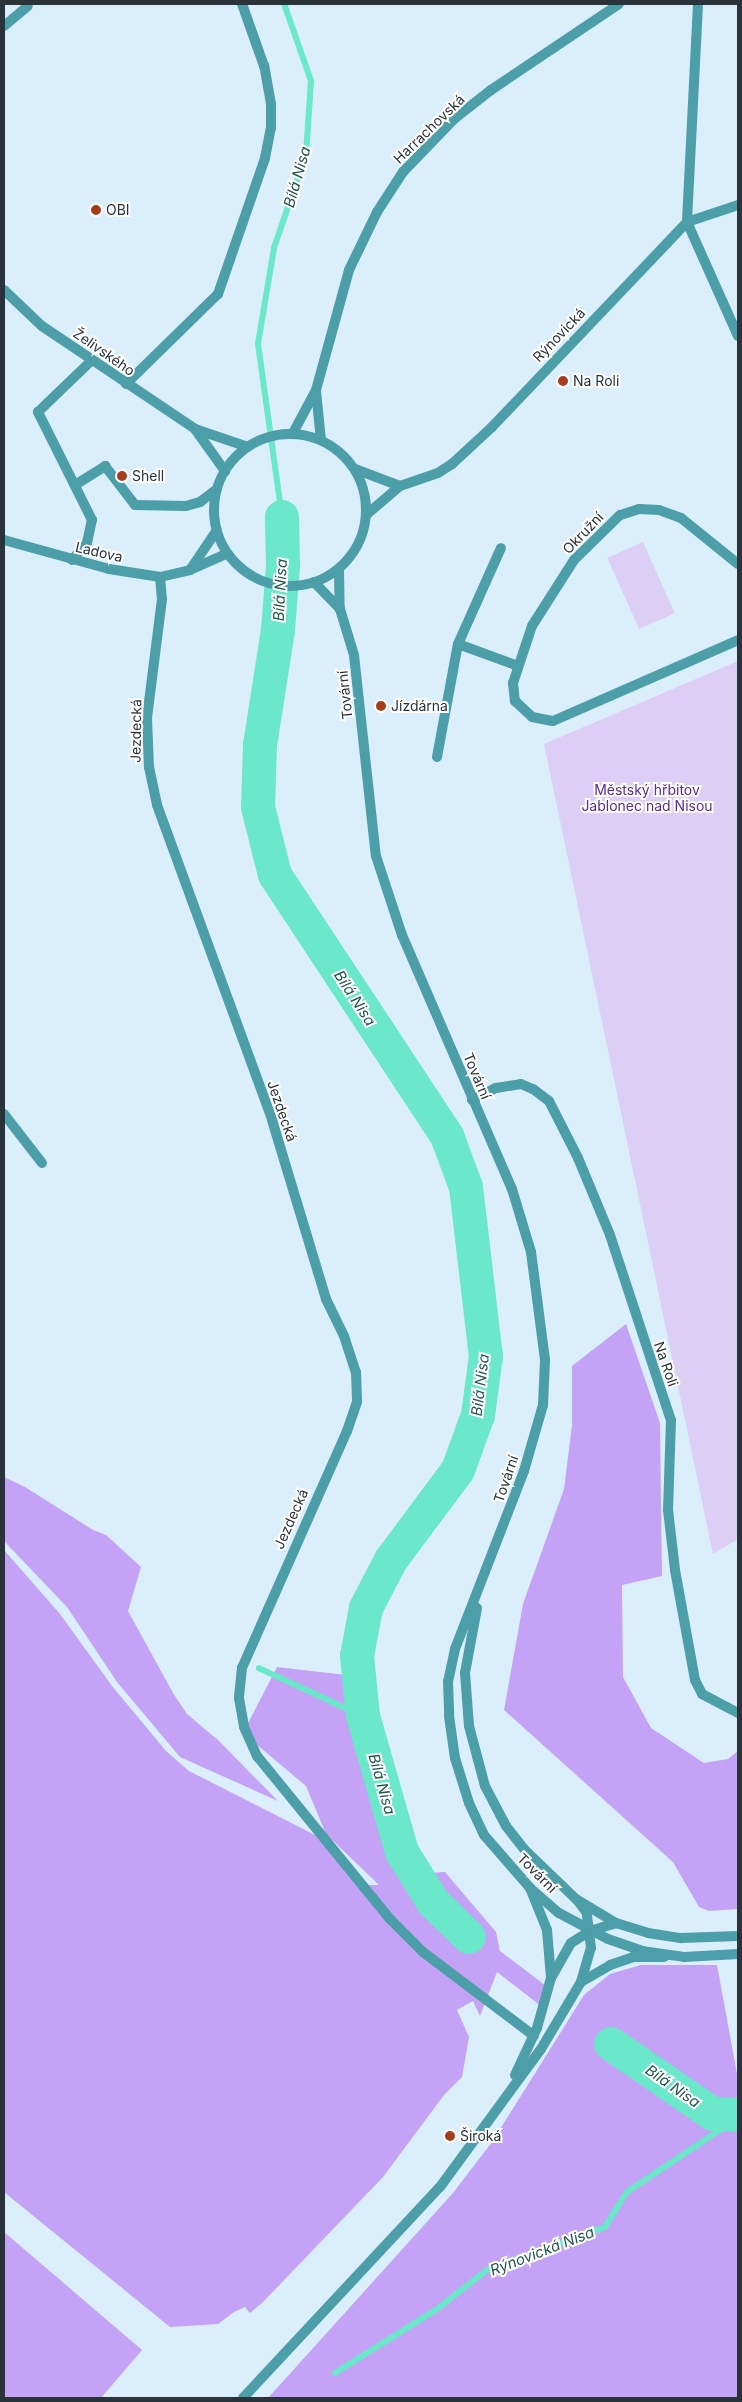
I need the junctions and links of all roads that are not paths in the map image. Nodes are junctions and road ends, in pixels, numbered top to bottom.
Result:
1 (242, 4) edge
2 (619, 4) edge
3 (698, 4) edge
4 (28, 6) dead end
5 (4, 26) edge
6 (738, 206) edge
7 (687, 222) junction
8 (4, 290) edge
9 (738, 336) edge
10 (92, 360) junction
11 (126, 384) junction
12 (316, 390) junction
13 (195, 428) junction
14 (293, 433) junction
15 (321, 440) junction
16 (250, 444) junction
17 (355, 469) junction
18 (224, 471) junction
19 (75, 484) junction
20 (400, 486) junction
21 (217, 489) junction
22 (366, 515) junction
23 (217, 530) junction
24 (4, 540) edge
25 (501, 548) dead end
26 (226, 554) junction
27 (72, 560) junction
28 (738, 564) edge
29 (190, 570) junction
30 (339, 570) junction
31 (160, 578) junction
32 (314, 582) junction
33 (340, 609) junction
34 (738, 640) edge
35 (458, 644) junction
36 (518, 666) junction
37 (437, 757) dead end
38 (472, 1100) junction
39 (4, 1114) edge
40 (42, 1163) dead end
41 (481, 1588) junction
42 (738, 1713) edge
43 (530, 1888) junction
44 (576, 1899) junction
45 (616, 1923) junction
46 (590, 1931) junction
47 (738, 1936) edge
48 (738, 1954) edge
49 (684, 1957) junction
50 (552, 1978) junction
51 (581, 1982) junction
52 (534, 2036) junction
53 (507, 2094) junction
54 (243, 2398) edge

1 - 11 street
2 - 12 street, Harrachovská
3 - 7 street
4 - 5 street
6 - 7 street, Rýnovická
7 - 9 street
7 - 20 street, Rýnovická
8 - 10 street, Želivského
10 - 11 street, Želivského
10 - 19 street
11 - 13 street, Želivského
12 - 14 street, Harrachovská
12 - 15 street, Harrachovská
13 - 16 street, Želivského
13 - 18 street, Želivského
14 - 15 street
14 - 16 street
15 - 17 street
16 - 18 street
17 - 20 street
17 - 22 street
18 - 21 street
19 - 21 street
19 - 27 street
20 - 22 street, Rýnovická
21 - 23 street
22 - 30 street
23 - 26 street
23 - 29 street
24 - 27 street, Ladova
25 - 35 street
26 - 29 street, Ladova
26 - 32 street
27 - 31 street, Ladova
28 - 36 street, Okružní
29 - 31 street, Ladova
30 - 32 street
30 - 33 street, Tovární
31 - 52 street, Jezdecká
32 - 33 street
33 - 38 street, Tovární
34 - 36 street, Okružní
35 - 36 street
35 - 37 street
38 - 41 street, Tovární
38 - 42 street, Na Roli
39 - 40 street
41 - 43 street, Tovární
41 - 44 street, Tovární
43 - 46 street, Tovární
43 - 50 street
44 - 45 street, Tovární
44 - 46 street
45 - 46 street
45 - 47 street, Tovární
46 - 49 street, Tovární
46 - 50 street
46 - 51 street
48 - 49 street, Tovární
49 - 51 street
50 - 52 street
51 - 53 street
52 - 53 street
53 - 54 street

